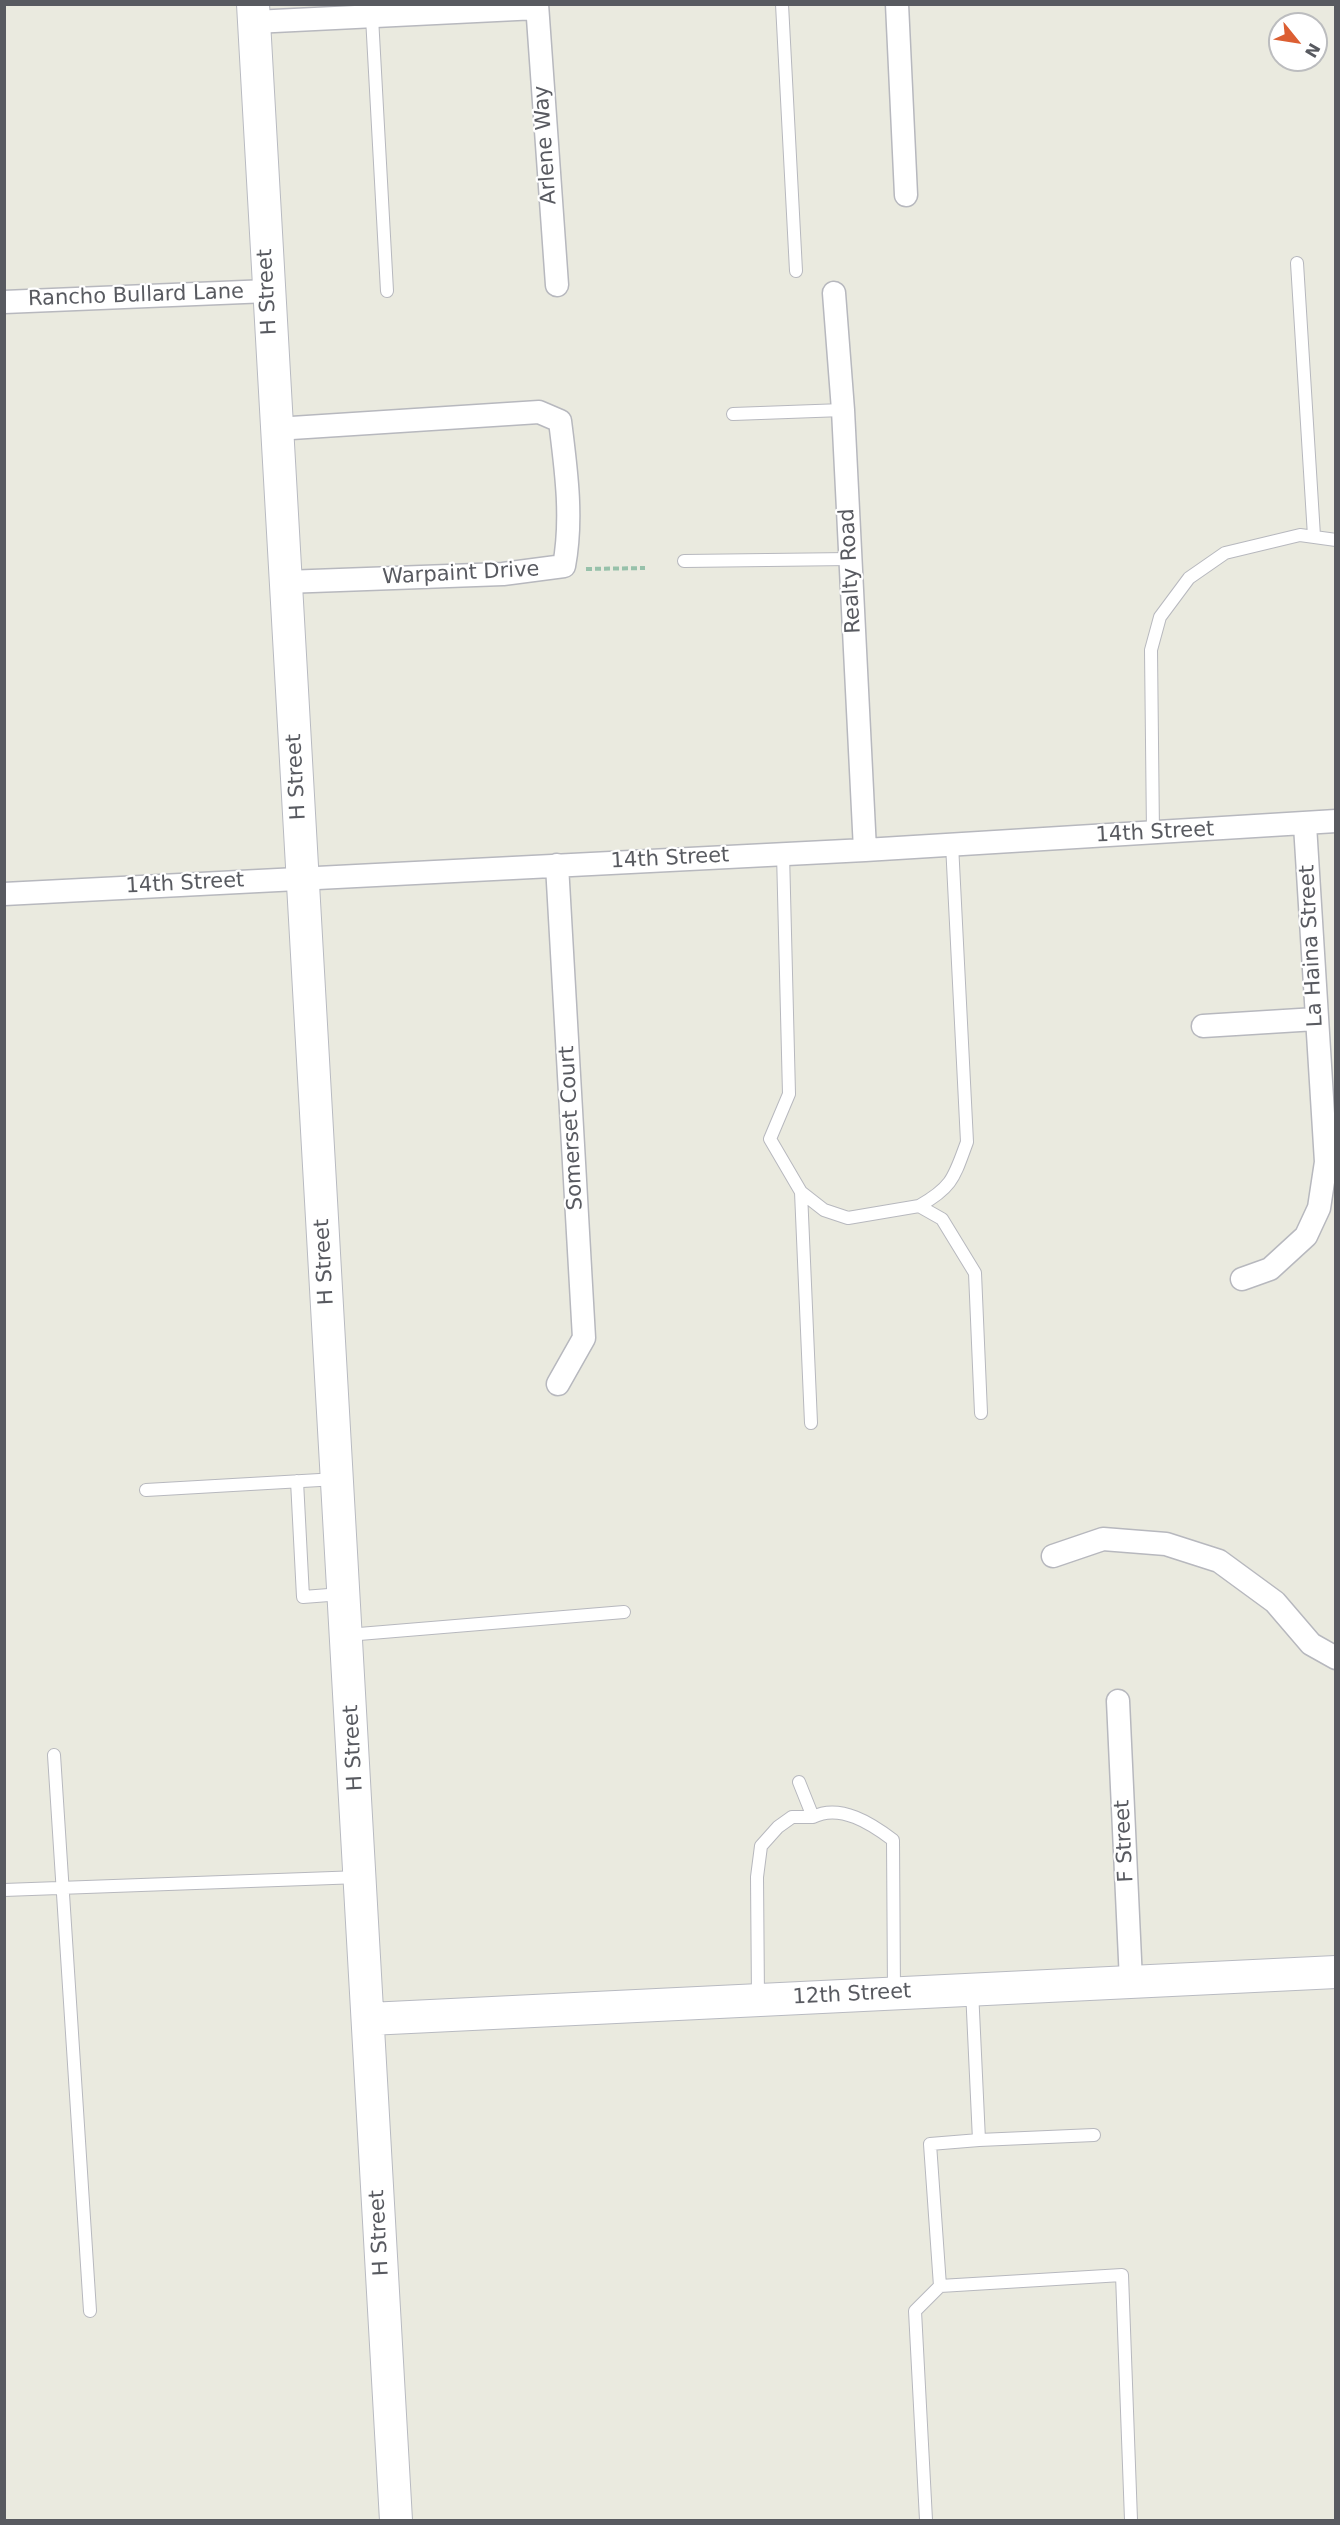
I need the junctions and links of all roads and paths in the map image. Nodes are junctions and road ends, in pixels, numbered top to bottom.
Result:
1 (782, 4) edge
2 (897, 4) edge
3 (537, 6) edge
4 (254, 13) edge
5 (361, 13) edge
6 (906, 195) dead end
7 (1297, 262) dead end
8 (796, 271) dead end
9 (556, 285) dead end
10 (268, 291) junction
11 (387, 291) dead end
12 (834, 293) dead end
13 (4, 302) edge
14 (843, 410) junction
15 (733, 414) dead end
16 (276, 429) junction
17 (1314, 536) junction
18 (1335, 540) edge
19 (850, 559) junction
20 (684, 561) dead end
21 (564, 566) junction
22 (645, 568) dead end
23 (285, 582) junction
24 (1335, 822) edge
25 (1305, 825) junction
26 (1153, 834) junction
27 (952, 844) junction
28 (865, 850) junction
29 (783, 853) junction
30 (556, 865) junction
31 (303, 877) junction
32 (4, 894) edge
33 (1316, 1019) junction
34 (1203, 1026) dead end
35 (801, 1192) junction
36 (919, 1206) junction
37 (1242, 1279) dead end
38 (558, 1384) dead end
39 (981, 1413) dead end
40 (811, 1423) dead end
41 (338, 1479) junction
42 (297, 1481) junction
43 (146, 1490) dead end
44 (1053, 1556) dead end
45 (345, 1594) junction
46 (624, 1612) dead end
47 (347, 1635) junction
48 (1335, 1658) edge
49 (1118, 1701) dead end
50 (54, 1755) dead end
51 (799, 1782) dead end
52 (813, 1817) junction
53 (361, 1877) junction
54 (63, 1887) junction
55 (4, 1890) edge
56 (1335, 1972) edge
57 (1131, 1981) junction
58 (972, 1989) junction
59 (894, 1993) junction
60 (758, 1999) junction
61 (369, 2019) junction
62 (1094, 2134) dead end
63 (979, 2140) junction
64 (940, 2286) junction
65 (90, 2311) dead end
66 (396, 2520) edge
67 (926, 2520) edge
68 (1131, 2520) edge

1 - 8 lane
2 - 6 street
3 - 5 street
3 - 9 street, Arlene Way
4 - 5 street
4 - 10 street, H Street
5 - 11 lane
7 - 17 lane
10 - 13 street, Rancho Bullard Lane
10 - 16 street, H Street
12 - 14 street, Realty Road
14 - 15 lane
14 - 19 street, Realty Road
16 - 21 street, Warpaint Drive
16 - 23 street, H Street
17 - 18 lane
17 - 26 lane
19 - 20 lane
19 - 28 street, Realty Road
21 - 22 path
21 - 23 street, Warpaint Drive
23 - 31 street, H Street
24 - 25 street, 14th Street
25 - 26 street, 14th Street
25 - 33 street, La Haina Street
26 - 27 street, 14th Street
27 - 28 street, 14th Street
27 - 36 lane
28 - 29 street, 14th Street
29 - 30 street, 14th Street
29 - 35 lane
30 - 31 street, 14th Street
30 - 38 street, Somerset Court
31 - 32 street, 14th Street
31 - 41 street, H Street
33 - 34 street
33 - 37 street, La Haina Street
35 - 36 lane
35 - 40 lane
36 - 39 lane
41 - 42 lane
41 - 45 street, H Street
42 - 43 lane
42 - 45 lane
44 - 48 street
45 - 47 street, H Street
46 - 47 lane
47 - 53 street, H Street
49 - 57 street, F Street
50 - 54 lane
51 - 52 lane
52 - 59 lane
52 - 60 lane
53 - 54 lane
53 - 61 street, H Street
54 - 55 lane
54 - 65 lane
56 - 57 street, 12th Street
57 - 58 street, 12th Street
58 - 59 street, 12th Street
58 - 63 lane
59 - 60 street, 12th Street
60 - 61 street, 12th Street
61 - 66 street, H Street
62 - 63 lane
63 - 64 lane
64 - 67 lane
64 - 68 lane

